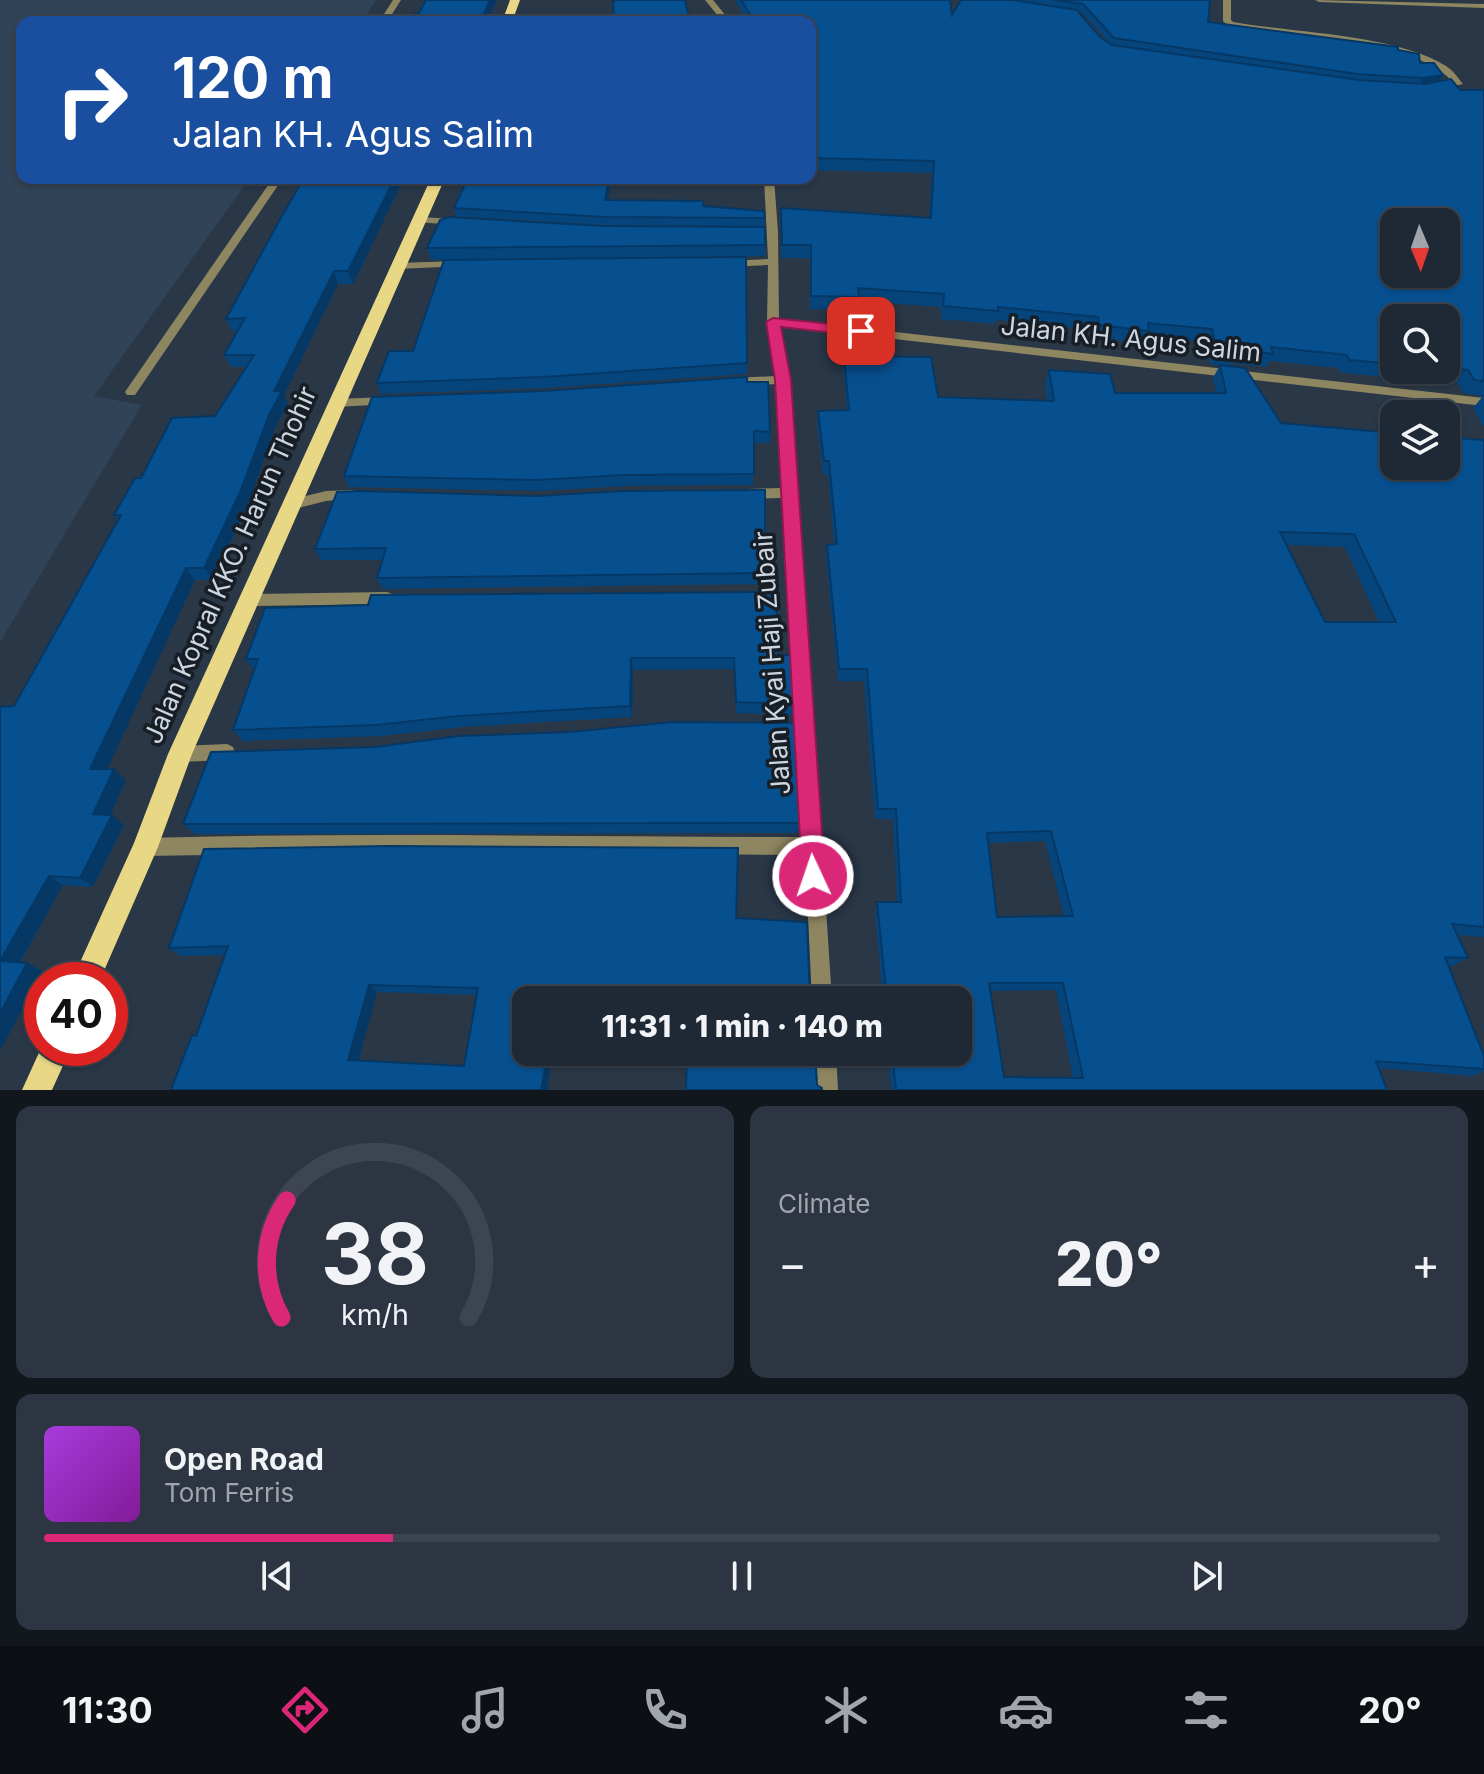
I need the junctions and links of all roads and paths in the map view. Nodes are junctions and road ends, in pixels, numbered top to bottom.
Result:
1 (709, 0) edge
2 (1227, 0) edge
3 (1319, 0) edge
4 (1484, 6) edge
5 (722, 16) edge
6 (1430, 89) edge
7 (274, 184) edge
8 (435, 184) edge
9 (769, 184) edge
10 (419, 220) junction
11 (471, 222) edge
12 (758, 232) edge
13 (773, 232) junction
14 (773, 262) junction
15 (470, 264) edge
16 (717, 265) edge
17 (397, 266) junction
18 (773, 322) junction
19 (783, 380) junction
20 (716, 382) edge
21 (131, 392) dead end
22 (397, 401) edge
23 (1484, 402) edge
24 (336, 403) junction
25 (788, 493) junction
26 (366, 494) edge
27 (727, 495) edge
28 (290, 505) junction
29 (406, 598) edge
30 (250, 600) junction
31 (243, 751) edge
32 (180, 754) junction
33 (811, 846) junction
34 (145, 847) junction
35 (94, 962) edge
36 (821, 986) edge
37 (48, 1066) edge
38 (827, 1066) edge
39 (37, 1090) edge
40 (828, 1090) edge

1 - 5 street
2 - 6 street
3 - 4 street
7 - 21 street
8 - 10 main road, Jalan Kopral KKO. Harun Thohir
9 - 13 street, Jalan Kyai Haji Zubair
10 - 11 street
10 - 17 main road, Jalan Kopral KKO. Harun Thohir
12 - 13 street
13 - 14 street, Jalan Kyai Haji Zubair
14 - 16 street
14 - 18 street, Jalan Kyai Haji Zubair
15 - 17 street
17 - 24 main road, Jalan Kopral KKO. Harun Thohir
18 - 19 street, Jalan Kyai Haji Zubair
18 - 23 street, Jalan KH. Agus Salim
19 - 20 street
19 - 25 street, Jalan Kyai Haji Zubair
22 - 24 street
24 - 28 main road, Jalan Kopral KKO. Harun Thohir
25 - 27 street
25 - 33 street, Jalan Kyai Haji Zubair
26 - 28 street
28 - 30 main road, Jalan Kopral KKO. Harun Thohir
29 - 30 street
30 - 32 main road, Jalan Kopral KKO. Harun Thohir
31 - 32 street
32 - 34 main road, Jalan Kopral KKO. Harun Thohir
33 - 34 street
33 - 36 street, Jalan Kyai Haji Zubair
34 - 35 main road, Jalan Kopral KKO. Harun Thohir
37 - 39 main road
38 - 40 street

